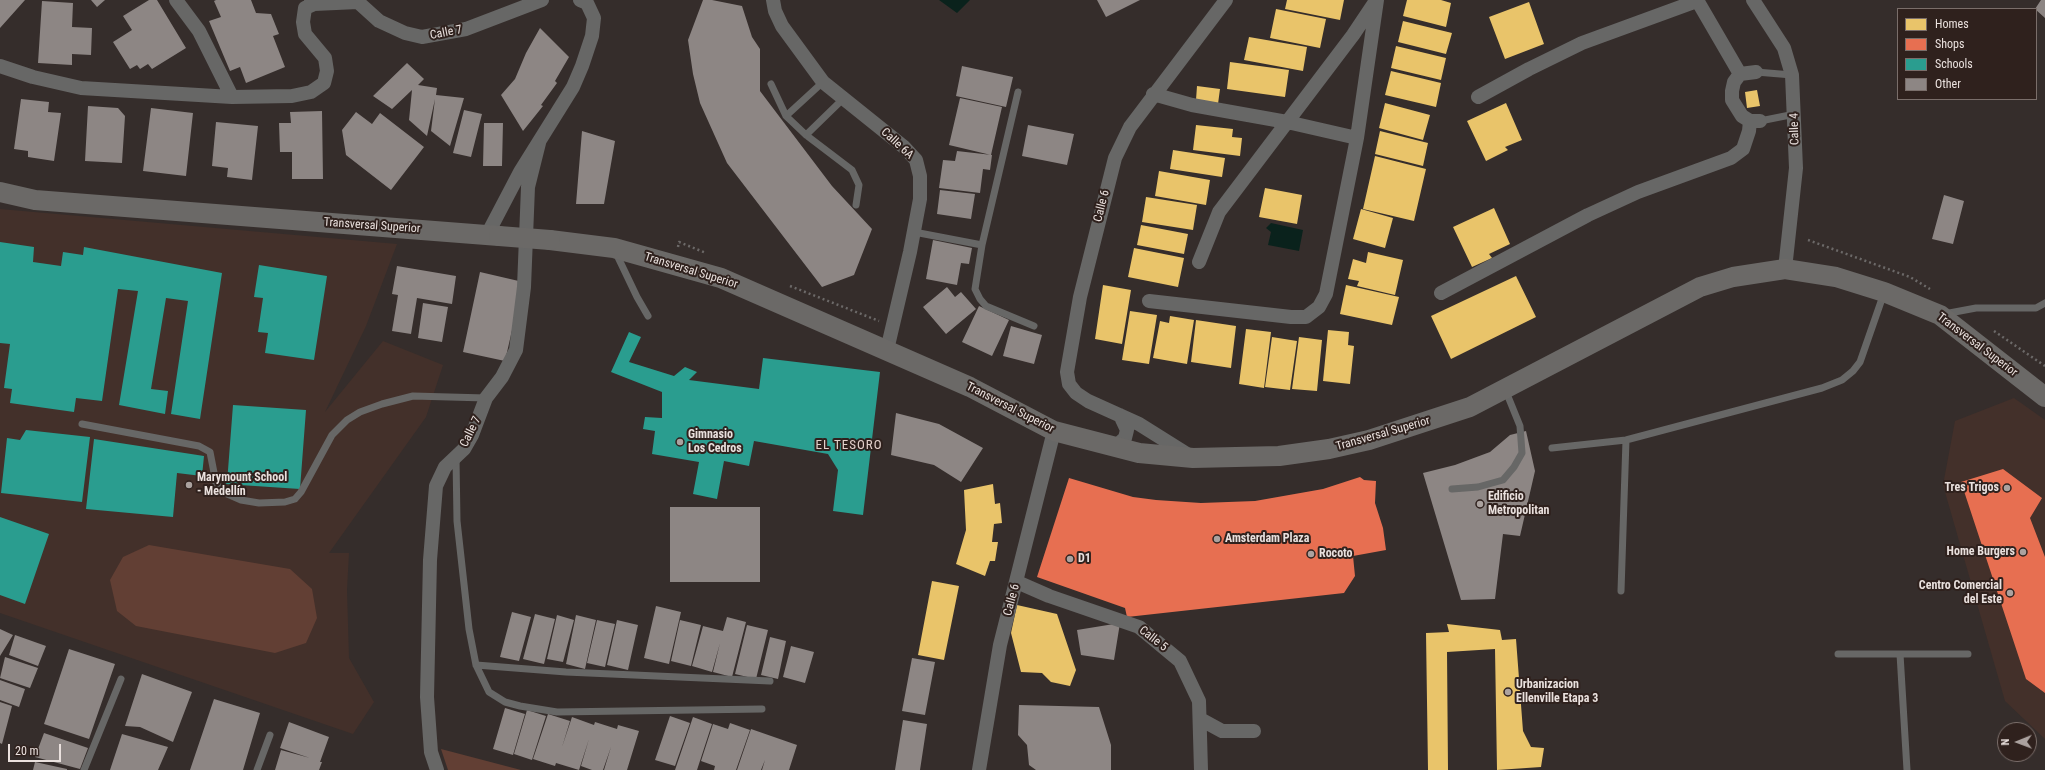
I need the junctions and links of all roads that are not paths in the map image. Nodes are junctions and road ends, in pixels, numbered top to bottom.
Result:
1 (176, 0) edge
2 (542, 0) edge
3 (580, 0) edge
4 (773, 0) edge
5 (1226, 0) edge
6 (1377, 0) edge
7 (1697, 0) edge
8 (1753, 0) edge
9 (359, 1) edge
10 (312, 2) edge
11 (0, 66) edge
12 (1756, 72) joint
13 (1740, 74) junction
14 (1792, 75) junction
15 (823, 82) junction
16 (771, 84) dead end
17 (1018, 92) dead end
18 (1153, 94) junction
19 (232, 97) junction
20 (1478, 97) dead end
21 (843, 99) junction
22 (1795, 114) junction
23 (786, 116) junction
24 (1755, 121) junction
25 (1287, 122) junction
26 (806, 135) junction
27 (1358, 138) junction
28 (538, 143) junction
29 (0, 192) edge
30 (856, 205) dead end
31 (914, 232) junction
32 (493, 235) junction
33 (982, 245) junction
34 (614, 248) junction
35 (1199, 262) dead end
36 (1785, 269) junction
37 (1884, 292) junction
38 (1441, 293) dead end
39 (1149, 301) dead end
40 (2045, 303) edge
41 (1940, 315) junction
42 (648, 316) dead end
43 (1034, 326) dead end
44 (887, 350) junction
45 (1505, 389) junction
46 (2043, 394) edge
47 (486, 398) junction
48 (1120, 415) junction
49 (82, 424) dead end
50 (1054, 431) junction
51 (1626, 440) junction
52 (1115, 447) junction
53 (1552, 448) dead end
54 (456, 458) junction
55 (1193, 458) junction
56 (1452, 489) dead end
57 (1017, 582) junction
58 (1621, 591) dead end
59 (1838, 654) dead end
60 (1900, 654) junction
61 (1968, 654) dead end
62 (476, 665) junction
63 (120, 679) dead end
64 (770, 681) dead end
65 (762, 709) dead end
66 (1200, 719) junction
67 (1254, 731) dead end
68 (270, 735) dead end
69 (84, 770) edge
70 (257, 770) edge
71 (437, 770) edge
72 (979, 770) edge
73 (1201, 770) edge
74 (1907, 770) edge

1 - 19 street
2 - 9 street, Calle 7
3 - 28 street, Calle 7
4 - 15 street, Calle 6A
5 - 18 street, Calle 6
6 - 25 street
6 - 27 street
7 - 13 street
7 - 20 street
8 - 14 street, Calle 4
9 - 10 street
10 - 19 street
11 - 19 street
12 - 13 street
12 - 14 lane
13 - 24 street
14 - 22 street, Calle 4
15 - 21 street, Calle 6A
15 - 23 lane
16 - 23 lane
17 - 33 lane
18 - 25 street
18 - 48 street, Calle 6
21 - 26 lane
21 - 31 street, Calle 6A
22 - 24 lane
22 - 36 street, Calle 4
23 - 26 lane
24 - 38 street
25 - 27 street
25 - 35 street
26 - 30 lane
27 - 39 street
28 - 32 street, Calle 7
28 - 47 street, Calle 7
29 - 32 main road, Transversal Superior
31 - 33 lane
31 - 44 street, Calle 6A
32 - 34 main road, Transversal Superior, bridge
33 - 43 lane
34 - 42 lane
34 - 44 main road, Transversal Superior
36 - 37 main road, Transversal Superior
36 - 45 main road, Transversal Superior
37 - 41 main road, Transversal Superior
37 - 51 lane
40 - 41 lane
41 - 46 main road, Transversal Superior
44 - 50 main road, Transversal Superior
45 - 55 main road, Transversal Superior
45 - 56 lane
47 - 49 lane
47 - 54 street, Calle 7
48 - 52 street
48 - 55 street, Calle 6
50 - 52 main road, Transversal Superior
50 - 57 street, Calle 6
51 - 53 lane
51 - 58 lane
52 - 55 main road, Transversal Superior
54 - 62 lane
54 - 71 street, Calle 7
57 - 66 street, Calle 5
57 - 72 street, Calle 6
59 - 60 lane
60 - 61 lane
60 - 74 lane
62 - 64 lane
62 - 65 lane
63 - 69 lane
66 - 67 street
66 - 73 street, Calle 5
68 - 70 lane

